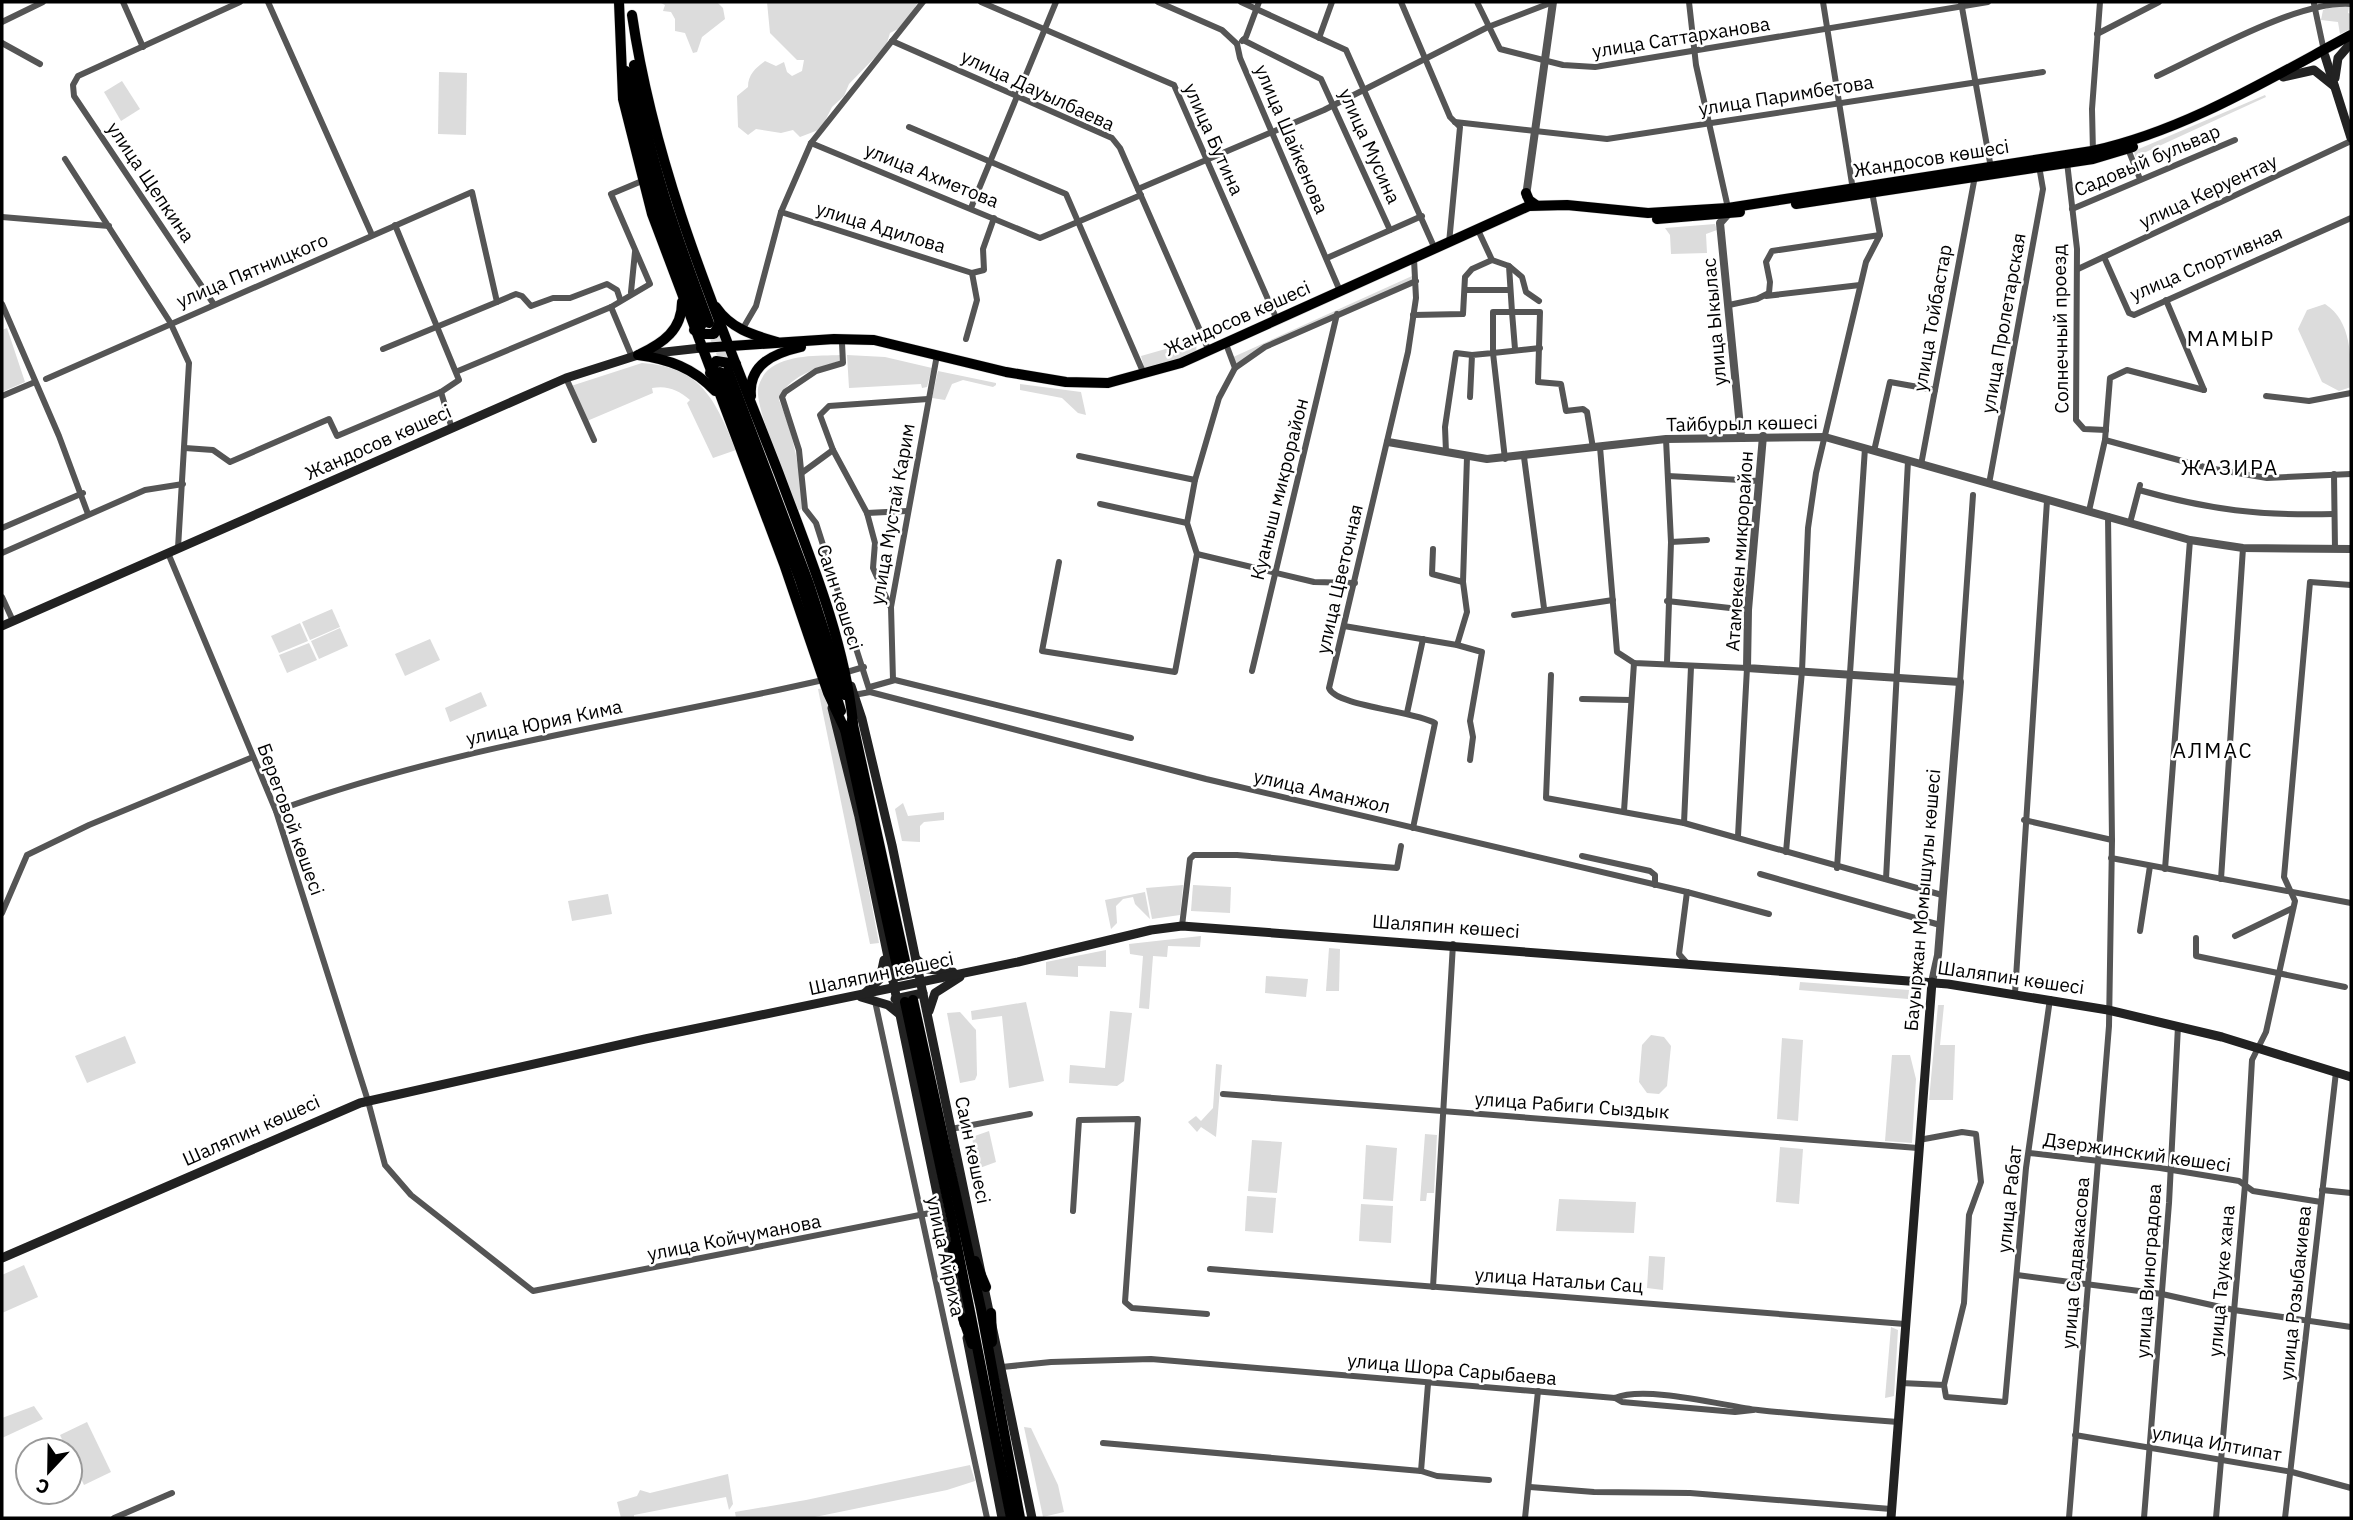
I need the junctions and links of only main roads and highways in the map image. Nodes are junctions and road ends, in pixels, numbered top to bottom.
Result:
1 (619, 2) edge
2 (632, 2) edge
3 (632, 15) junction
4 (2351, 35) edge
5 (621, 36) junction
6 (2351, 43) edge
7 (2325, 53) junction
8 (2283, 77) junction
9 (2335, 87) junction
10 (2351, 140) edge
11 (2093, 155) junction
12 (1991, 170) junction
13 (1854, 191) junction
14 (1526, 193) road end
15 (1536, 205) junction
16 (1524, 208) junction
17 (1728, 211) junction
18 (681, 294) junction
19 (708, 295) junction
20 (706, 325) junction
21 (782, 344) junction
22 (809, 345) junction
23 (729, 347) junction
24 (701, 348) junction
25 (908, 348) junction
26 (635, 356) junction
27 (724, 370) junction
28 (721, 400) junction
29 (753, 407) junction
30 (805, 582) junction
31 (801, 612) junction
32 (829, 617) junction
33 (2, 626) edge
34 (847, 675) junction
35 (828, 693) junction
36 (849, 727) junction
37 (884, 945) junction
38 (916, 959) junction
39 (904, 971) junction
40 (965, 973) junction
41 (1932, 982) junction
42 (922, 988) junction
43 (860, 996) junction
44 (902, 998) junction
45 (898, 1013) junction
46 (928, 1020) junction
47 (2336, 1072) junction
48 (2351, 1072) edge
49 (2351, 1079) edge
50 (952, 1221) junction
51 (965, 1237) junction
52 (2, 1258) edge
53 (953, 1273) junction
54 (986, 1287) junction
55 (991, 1313) joint
56 (963, 1318) junction
57 (993, 1371) junction
58 (1891, 1514) edge
59 (1002, 1518) edge
60 (1011, 1518) edge
61 (1020, 1518) edge
62 (1032, 1518) edge

1 - 5 main road
2 - 3 main road
3 - 19 main road, Саин көшесі
3 - 20 main road, Саин көшесі
4 - 7 main road
5 - 18 main road, Саин көшесі
5 - 20 main road, Саин көшесі
6 - 7 main road
6 - 9 main road
7 - 8 main road, Жандосов көшесі
7 - 9 main road
7 - 11 main road, Жандосов көшесі
8 - 9 main road
8 - 11 main road, Жандосов көшесі
9 - 10 main road
11 - 12 main road, Жандосов көшесі
11 - 12 main road, Жандосов көшесі
12 - 13 main road, Жандосов көшесі
12 - 13 main road, Жандосов көшесі
13 - 17 main road, Жандосов көшесі
14 - 15 main road
15 - 16 main road, Жандосов көшесі
15 - 17 main road, Жандосов көшесі
16 - 17 main road, Жандосов көшесі
16 - 25 main road, Жандосов көшесі
18 - 20 main road, Саин көшесі
18 - 26 main road
19 - 20 main road, Саин көшесі
19 - 21 main road
20 - 23 main road, Саин көшесі
20 - 24 main road, Саин көшесі
21 - 22 main road, Жандосов көшесі
21 - 23 main road, Жандосов көшесі
21 - 25 main road, Жандосов көшесі
22 - 25 main road, Жандосов көшесі
22 - 29 main road
23 - 24 main road, Жандосов көшесі
23 - 27 main road, Саин көшесі
24 - 26 main road, Жандосов көшесі
24 - 27 main road, Саин көшесі
26 - 28 main road
26 - 33 main road, Жандосов көшесі
27 - 28 main road, Саин көшесі
27 - 29 main road, Саин көшесі
27 - 30 main road, Саин көшесі
28 - 31 main road, Саин көшесі
29 - 32 main road, Саин көшесі
30 - 31 main road
30 - 32 main road
30 - 36 main road, Саин көшесі
31 - 35 main road, Саин көшесі
32 - 34 main road, Саин көшесі
34 - 36 main road
34 - 38 main road, Саин көшесі
35 - 36 main road
35 - 37 main road, Саин көшесі
36 - 39 main road, Саин көшесі
37 - 39 main road, Саин көшесі
37 - 43 main road
38 - 39 main road, Саин көшесі
38 - 40 main road
39 - 42 main road, Саин көшесі
39 - 44 main road, Саин көшесі
40 - 41 main road, Шаляпин көшесі
40 - 42 main road, Шаляпин көшесі
40 - 46 main road
41 - 47 main road, Шаляпин көшесі
41 - 58 main road, Бауыржан Момышұлы көшесі
42 - 44 main road, Шаляпин көшесі
42 - 46 main road, Саин көшесі
43 - 44 main road, Шаляпин көшесі
43 - 45 main road
43 - 52 main road, Шаляпин көшесі
44 - 45 main road, Саин көшесі
44 - 50 main road, Саин көшесі
44 - 51 main road, Саин көшесі
45 - 53 main road, Саин көшесі
46 - 54 main road, Саин көшесі
47 - 48 main road
47 - 49 main road, Шаляпин көшесі
50 - 53 main road
50 - 57 main road, Саин көшесі
51 - 54 main road
51 - 57 main road, Саин көшесі
53 - 56 main road, Саин көшесі
54 - 55 main road, Саин көшесі
55 - 57 main road
56 - 57 main road
56 - 59 main road, Саин көшесі
57 - 60 main road, Саин көшесі
57 - 61 main road, Саин көшесі
57 - 62 main road, Саин көшесі

